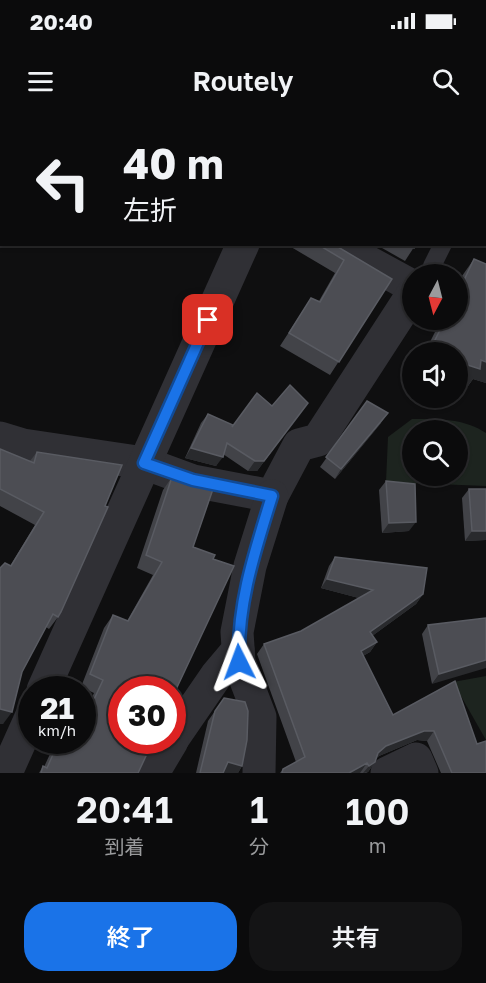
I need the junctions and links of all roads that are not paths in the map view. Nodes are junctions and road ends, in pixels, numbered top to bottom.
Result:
1 (242, 246) edge
2 (343, 246) edge
3 (412, 264) edge
4 (402, 310) edge
5 (0, 438) edge
6 (144, 463) junction
7 (272, 496) junction
8 (238, 650) junction
9 (49, 676) edge
10 (186, 720) edge
11 (18, 746) edge
12 (164, 754) edge
13 (6, 773) edge
14 (153, 773) edge
15 (260, 773) edge
16 (387, 773) edge
17 (422, 773) edge

1 - 6 street
2 - 3 street
4 - 7 street
5 - 6 street
6 - 7 street
6 - 9 street
7 - 8 street
8 - 10 street
8 - 15 street
11 - 13 street
12 - 14 street
16 - 17 street

